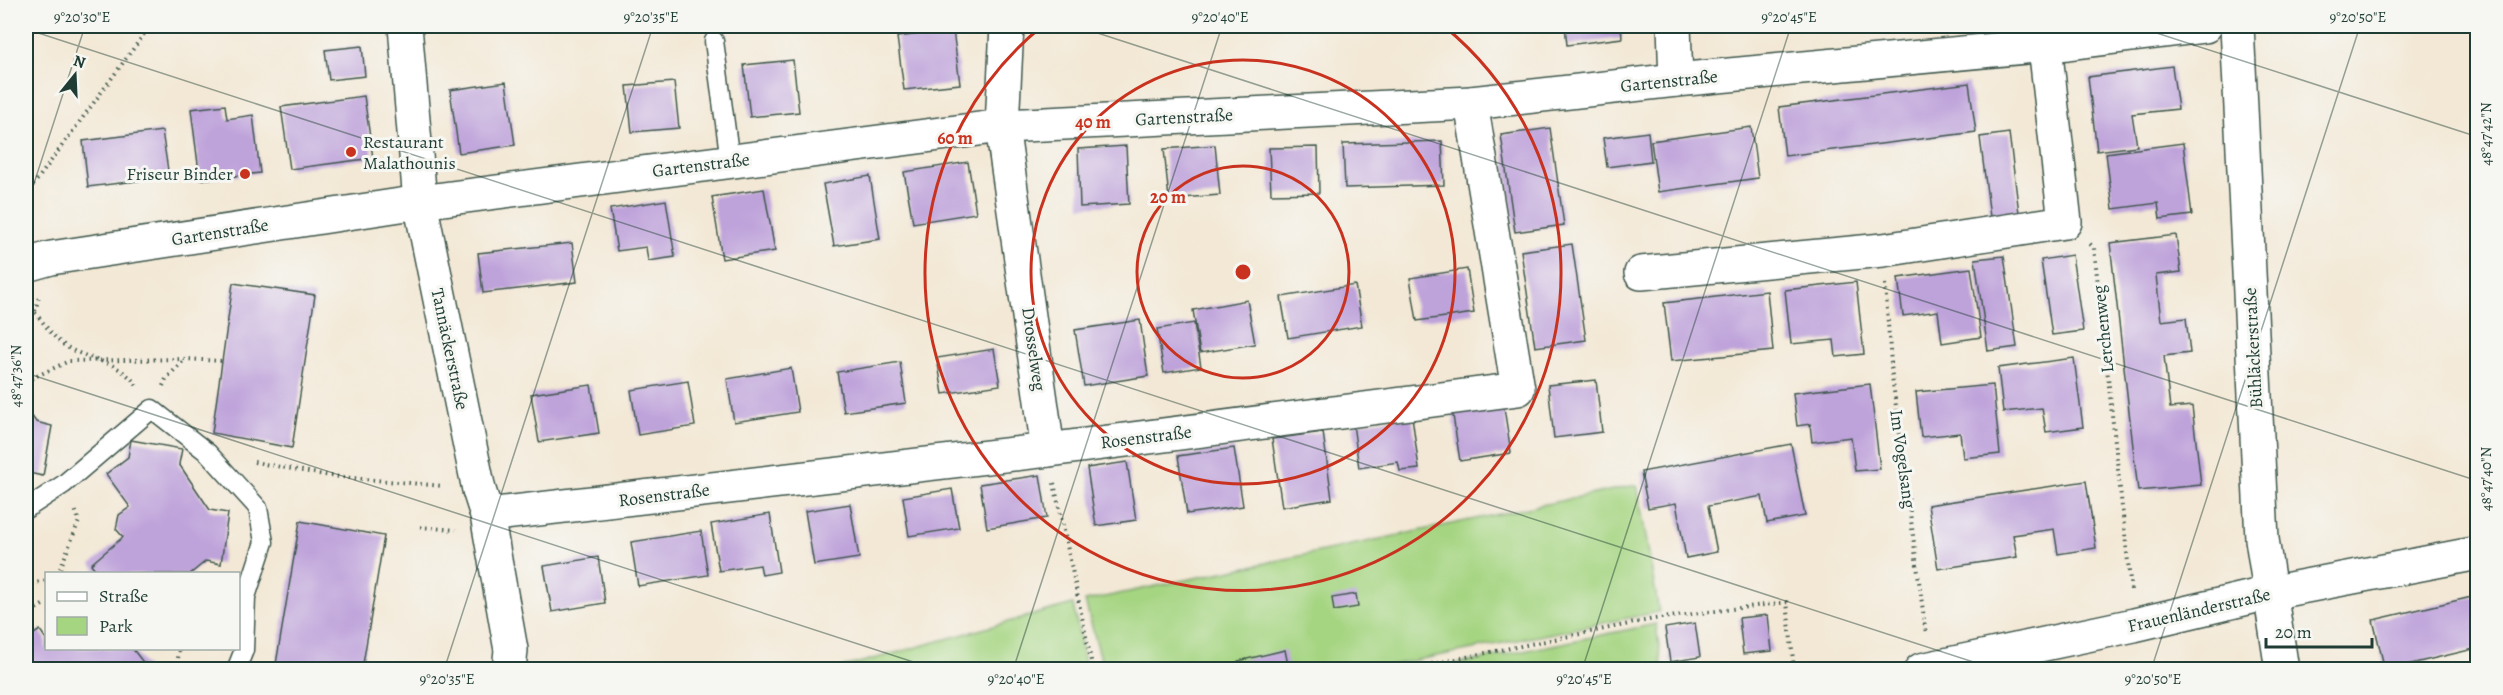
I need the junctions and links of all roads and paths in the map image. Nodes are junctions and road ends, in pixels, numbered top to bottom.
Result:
1 (150, 26) edge
2 (405, 26) edge
3 (1007, 26) edge
4 (1674, 26) edge
5 (2205, 26) edge
6 (2237, 26) edge
7 (714, 41) dead end
8 (2045, 46) junction
9 (1676, 80) junction
10 (1471, 103) junction
11 (1002, 126) junction
12 (730, 161) junction
13 (26, 195) edge
14 (420, 202) junction
15 (2065, 222) junction
16 (1883, 250) junction
17 (26, 265) edge
18 (1641, 273) dead end
19 (26, 304) edge
20 (102, 360) junction
21 (222, 362) dead end
22 (26, 381) edge
23 (1048, 450) junction
24 (208, 453) junction
25 (64, 484) junction
26 (483, 502) junction
27 (26, 509) edge
28 (420, 527) dead end
29 (443, 530) dead end
30 (2478, 553) edge
31 (58, 572) edge
32 (45, 580) edge
33 (26, 586) edge
34 (2269, 593) junction
35 (45, 604) edge
36 (26, 615) edge
37 (2134, 625) junction
38 (179, 650) edge
39 (177, 669) edge
40 (236, 669) edge
41 (509, 669) edge
42 (1094, 669) edge
43 (1402, 669) edge
44 (1794, 669) edge
45 (1926, 669) edge
46 (2282, 669) edge

1 - 13 path
2 - 14 street, Tannäckerstraße
3 - 11 street, Drosselweg
4 - 9 street
5 - 8 street, Gartenstraße
6 - 34 street, Bühläckerstraße
7 - 12 lane
8 - 9 street, Gartenstraße
8 - 15 street
9 - 10 street, Gartenstraße
10 - 11 street, Gartenstraße
10 - 23 street, Rosenstraße
11 - 12 street, Gartenstraße
11 - 23 street, Drosselweg
12 - 14 street, Gartenstraße
14 - 17 street, Gartenstraße
14 - 26 street, Tannäckerstraße
15 - 16 street
15 - 37 path, Lerchenweg
16 - 18 street
16 - 45 path, Im Vogelsang
19 - 20 path
20 - 21 path
20 - 22 path
23 - 26 street, Rosenstraße
23 - 42 path
24 - 25 lane
24 - 26 path
24 - 40 lane
25 - 27 lane
25 - 31 path
26 - 41 street, Tannäckerstraße
28 - 29 path
30 - 34 street, Frauenländerstraße
32 - 33 path
34 - 37 street, Frauenländerstraße
34 - 46 street, Bühläckerstraße
35 - 36 path
37 - 45 street, Frauenländerstraße
38 - 39 path
43 - 44 path

